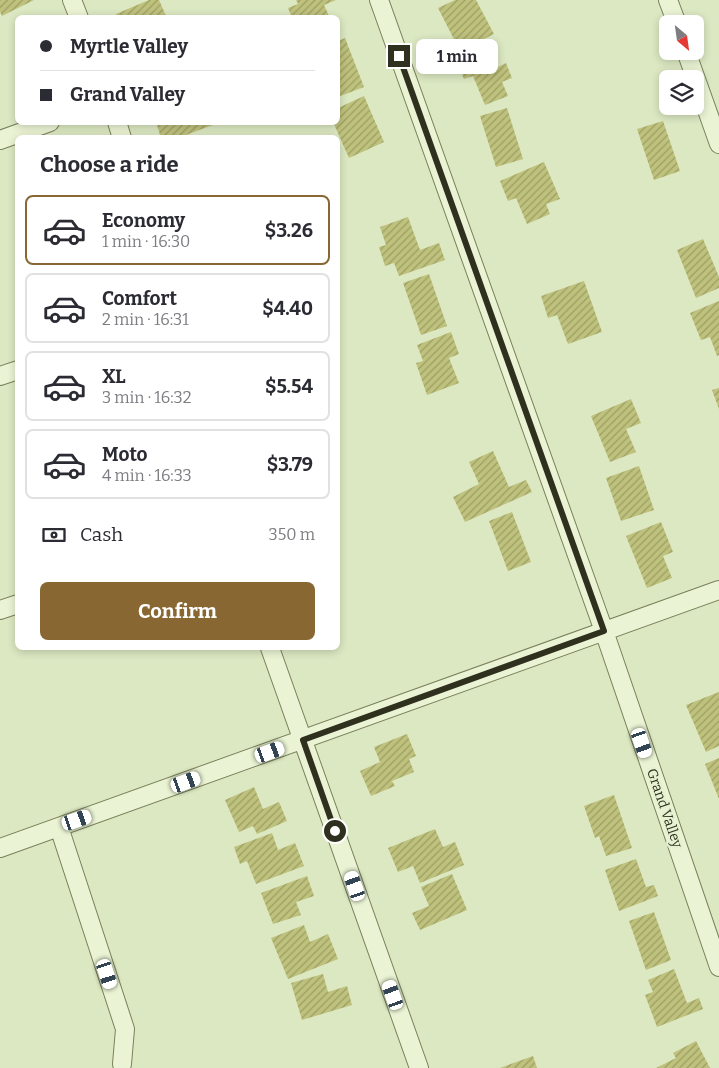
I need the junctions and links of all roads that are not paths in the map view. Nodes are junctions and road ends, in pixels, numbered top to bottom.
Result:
1 (72, 0) edge
2 (379, 0) edge
3 (668, 0) edge
4 (78, 15) edge
5 (674, 15) edge
6 (689, 60) edge
7 (42, 125) edge
8 (0, 140) edge
9 (719, 144) edge
10 (15, 371) edge
11 (0, 376) edge
12 (719, 590) edge
13 (15, 605) edge
14 (0, 610) edge
15 (604, 631) junction
16 (271, 650) edge
17 (303, 740) junction
18 (59, 827) junction
19 (0, 848) edge
20 (719, 966) edge
21 (122, 1064) dead end
22 (419, 1068) edge

1 - 4 street
2 - 15 street, Grand Valley
3 - 5 street
6 - 9 street
7 - 8 street
10 - 11 street
12 - 15 street
13 - 14 street
15 - 17 street
15 - 20 street, Grand Valley
16 - 17 street
17 - 18 street
17 - 22 street
18 - 19 street
18 - 21 street

